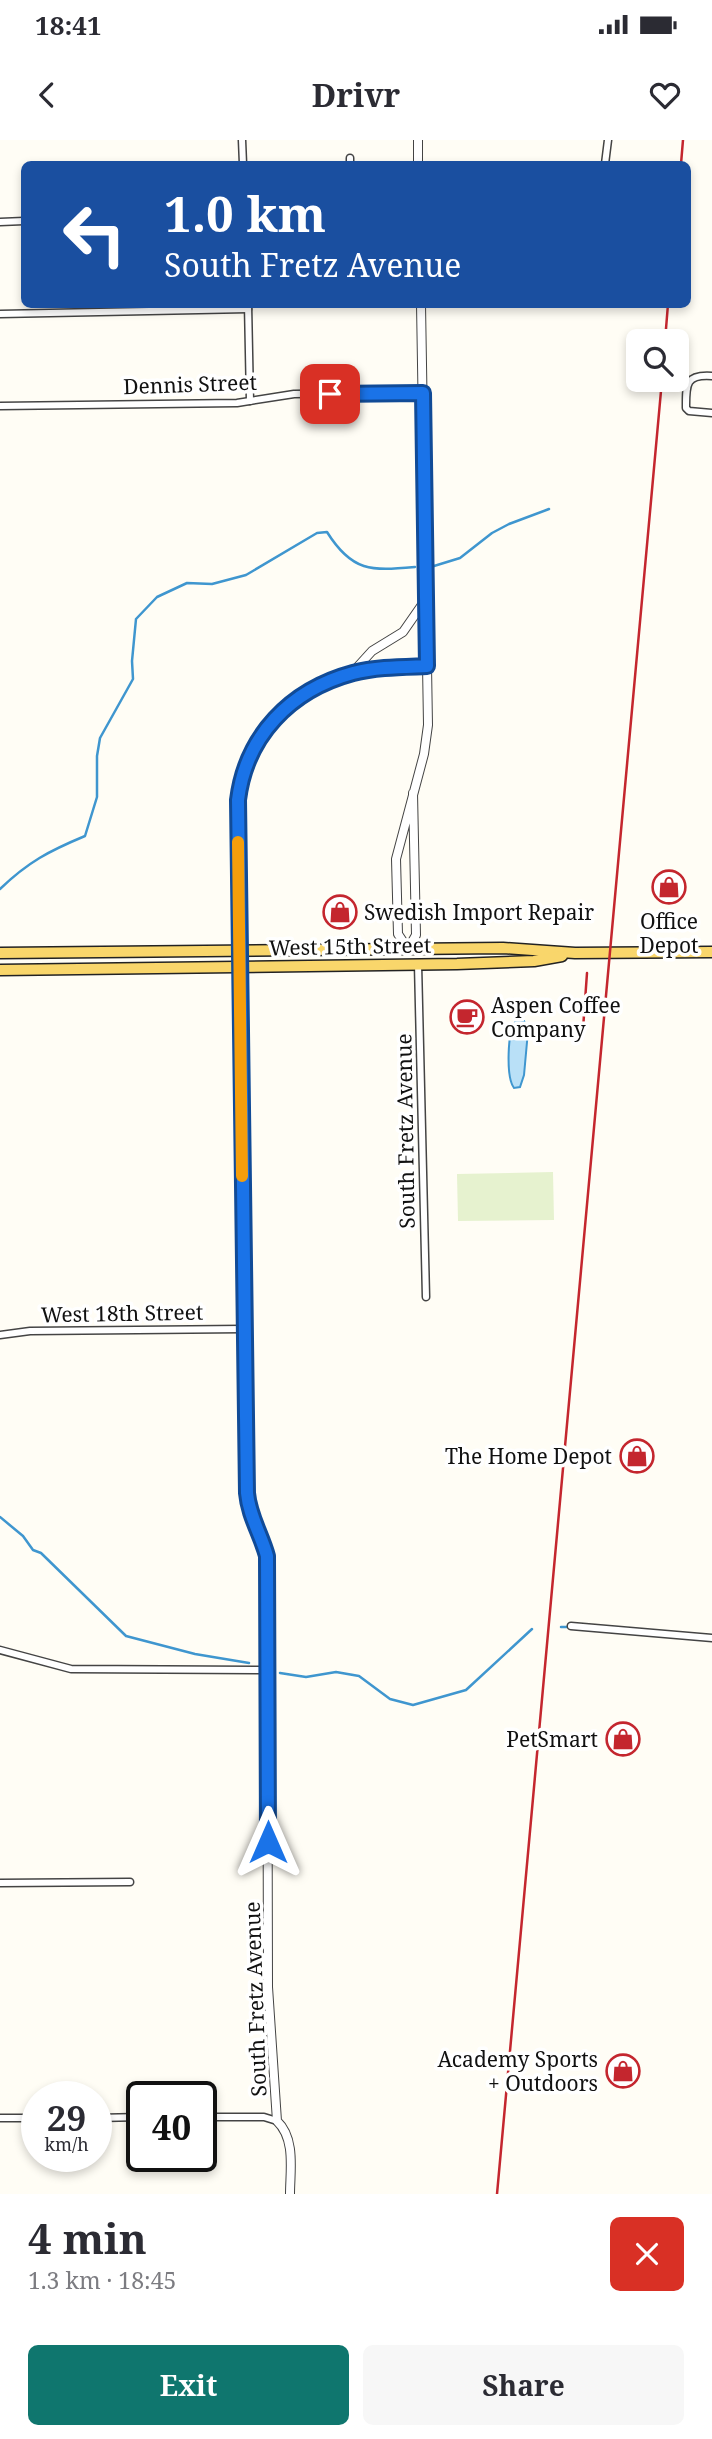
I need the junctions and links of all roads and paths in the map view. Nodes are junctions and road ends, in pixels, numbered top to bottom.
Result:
1 (242, 140) edge
2 (418, 140) edge
3 (608, 140) edge
4 (243, 161) edge
5 (418, 161) edge
6 (606, 161) edge
7 (21, 221) edge
8 (0, 222) edge
9 (213, 308) edge
10 (248, 308) edge
11 (421, 308) edge
12 (0, 314) edge
13 (712, 376) edge
14 (423, 393) junction
15 (250, 401) junction
16 (0, 405) edge
17 (712, 413) edge
18 (426, 599) junction
19 (427, 666) junction
20 (351, 673) junction
21 (413, 793) junction
22 (408, 949) junction
23 (239, 950) junction
24 (712, 952) edge
25 (0, 953) edge
26 (575, 953) junction
27 (418, 964) junction
28 (239, 967) junction
29 (0, 970) edge
30 (426, 1297) dead end
31 (244, 1329) junction
32 (0, 1335) edge
33 (571, 1626) dead end
34 (712, 1638) edge
35 (0, 1650) edge
36 (267, 1670) junction
37 (130, 1882) dead end
38 (0, 1883) edge
39 (217, 2116) edge
40 (0, 2118) edge
41 (21, 2118) edge
42 (277, 2121) junction
43 (290, 2194) edge

1 - 4 street
2 - 5 street
3 - 6 street
7 - 8 street
9 - 12 street
10 - 15 street
11 - 14 street
13 - 17 street
14 - 15 street, Dennis Street
14 - 18 street
15 - 16 street, Dennis Street
18 - 19 street
18 - 20 street, South Fretz Avenue
19 - 20 street, South Fretz Avenue
19 - 21 street
20 - 23 street, South Fretz Avenue
21 - 22 street
21 - 22 street
22 - 23 main road, West 15th Street
22 - 26 main road, West 15th Street
22 - 27 main road
23 - 25 main road, West 15th Street
23 - 28 street, South Fretz Avenue
24 - 26 main road, West 15th Street
26 - 27 main road, West 15th Street
27 - 28 main road, West 15th Street
27 - 30 street, South Fretz Avenue
28 - 29 main road, West 15th Street
28 - 31 street, South Fretz Avenue
31 - 32 street, West 18th Street
31 - 36 street, South Fretz Avenue
33 - 34 street
35 - 36 street
36 - 42 street, South Fretz Avenue
37 - 38 street
39 - 42 street
40 - 41 street
42 - 43 street, South Fretz Avenue

